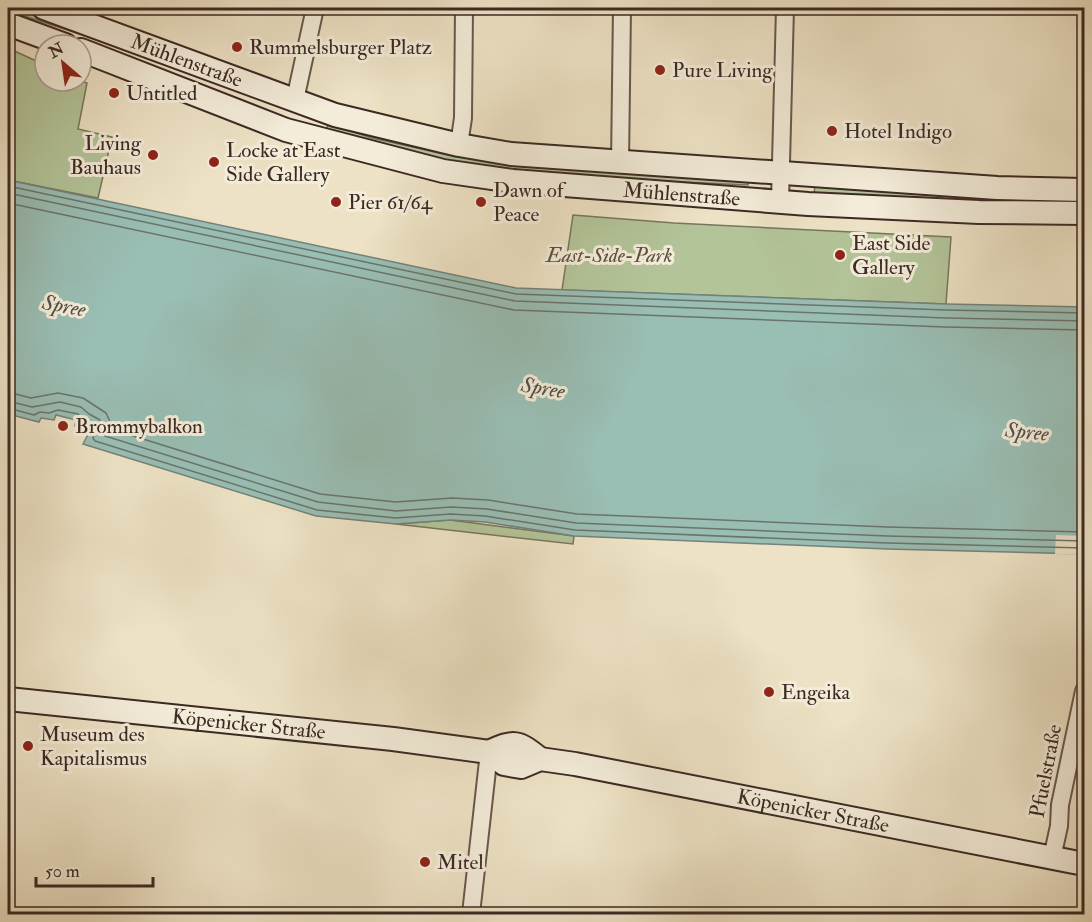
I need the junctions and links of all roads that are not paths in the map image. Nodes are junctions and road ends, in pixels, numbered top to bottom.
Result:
1 (44, 8) edge
2 (315, 8) edge
3 (464, 8) edge
4 (622, 8) edge
5 (785, 8) edge
6 (8, 24) edge
7 (33, 33) edge
8 (93, 55) edge
9 (295, 100) junction
10 (286, 130) junction
11 (459, 145) junction
12 (620, 163) junction
13 (782, 174) junction
14 (1084, 190) edge
15 (780, 201) junction
16 (1084, 213) edge
17 (1084, 692) edge
18 (8, 699) edge
19 (489, 753) junction
20 (1052, 858) junction
21 (1084, 864) edge
22 (471, 915) edge

1 - 9 main road, Mühlenstraße
2 - 9 street
3 - 11 street
4 - 12 street
5 - 13 street
6 - 7 main road
8 - 10 main road, Mühlenstraße
9 - 10 main road
9 - 11 main road, Mühlenstraße
10 - 15 main road, Mühlenstraße
11 - 12 main road, Mühlenstraße
12 - 13 main road, Mühlenstraße
13 - 14 main road, Mühlenstraße
13 - 15 street
15 - 16 main road, Mühlenstraße
17 - 20 street, Pfuelstraße
18 - 19 main road, Köpenicker Straße
19 - 20 main road, Köpenicker Straße
19 - 22 street
20 - 21 main road, Köpenicker Straße

